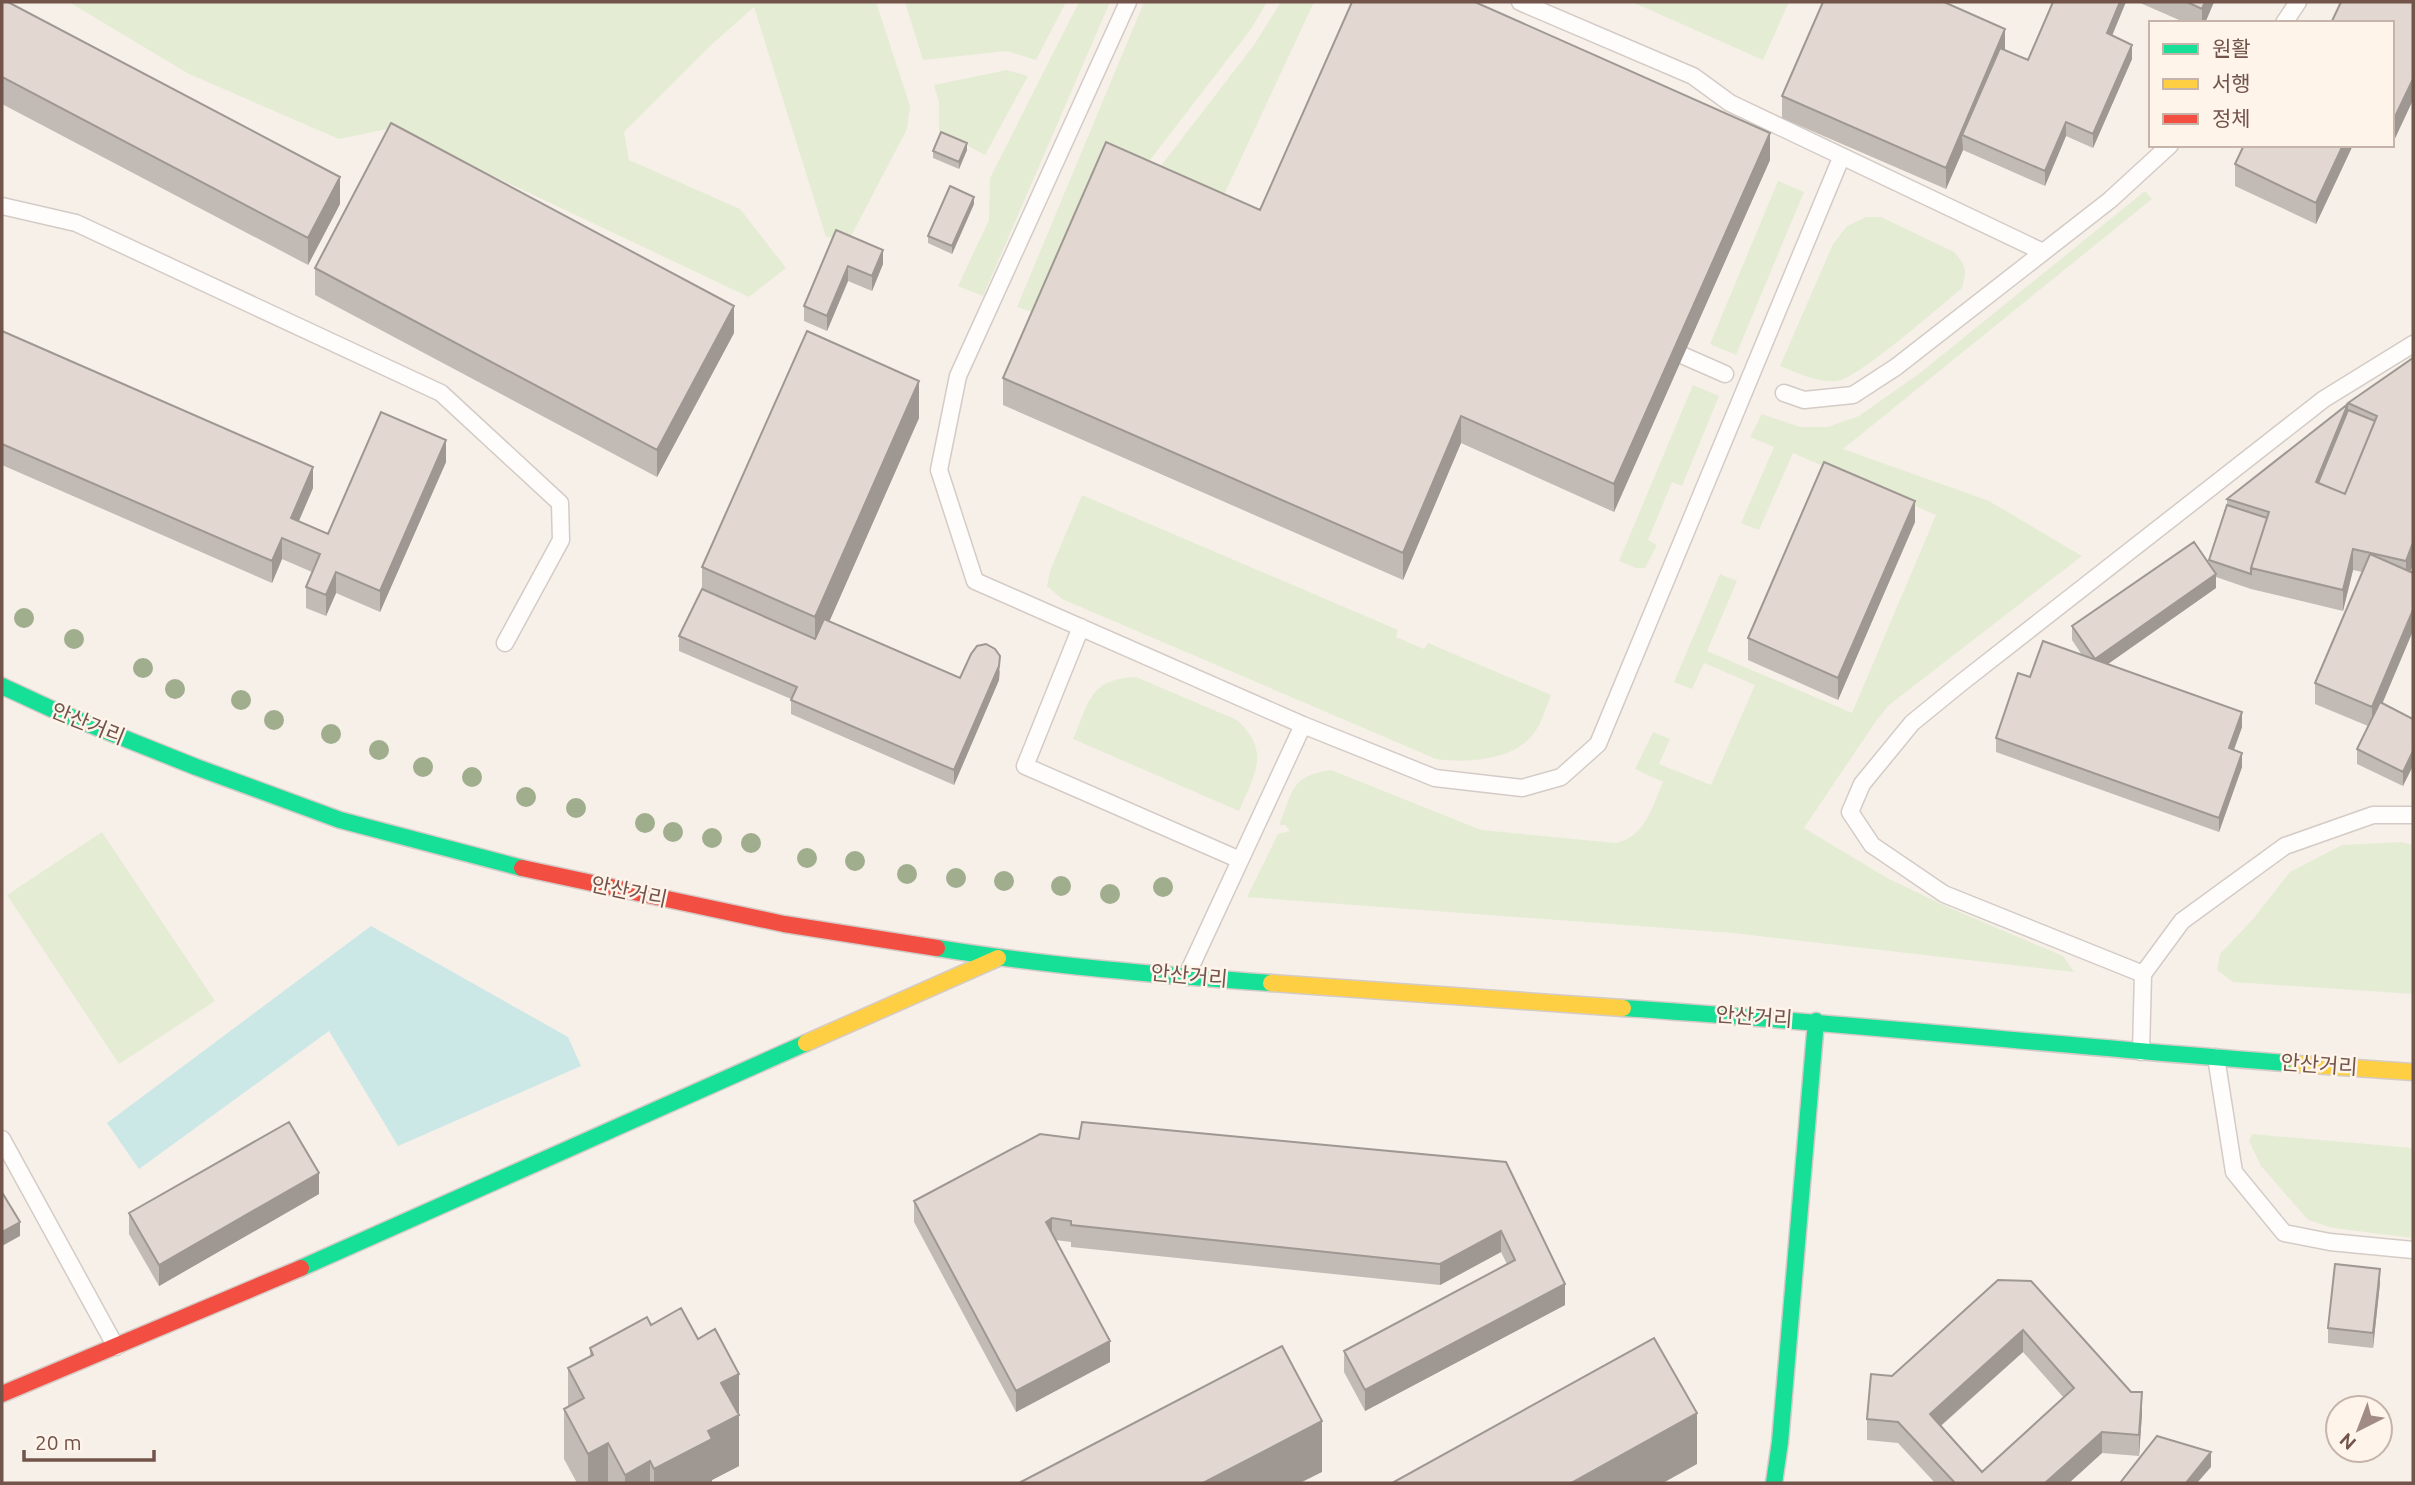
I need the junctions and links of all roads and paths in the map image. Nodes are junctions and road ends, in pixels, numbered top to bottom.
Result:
1 (1128, 2) edge
2 (1520, 2) edge
3 (2298, 2) edge
4 (2285, 21) edge
5 (2168, 147) edge
6 (1841, 158) junction
7 (2, 206) edge
8 (2043, 252) junction
9 (2413, 344) edge
10 (1684, 356) edge
11 (1725, 374) dead end
12 (1784, 393) dead end
13 (1081, 627) junction
14 (505, 643) dead end
15 (2, 686) edge
16 (1303, 725) junction
17 (2413, 816) edge
18 (1240, 860) junction
19 (998, 958) junction
20 (2143, 974) junction
21 (1186, 977) junction
22 (1816, 1021) junction
23 (2141, 1052) junction
24 (2216, 1057) junction
25 (2413, 1073) edge
26 (2, 1139) edge
27 (2413, 1250) edge
28 (116, 1347) junction
29 (2, 1394) edge
30 (1774, 1483) edge

1 - 13 lane
2 - 6 lane
3 - 4 lane
5 - 8 lane
6 - 8 lane
6 - 16 lane
7 - 14 lane
8 - 12 lane
9 - 20 lane
10 - 11 lane
13 - 16 lane
13 - 18 lane
15 - 19 main road, 안산거리
16 - 18 lane
17 - 20 lane
18 - 21 lane
19 - 21 main road, 안산거리
19 - 28 main road
20 - 23 lane
21 - 22 main road, 안산거리
22 - 23 main road, 안산거리
22 - 30 main road
23 - 24 main road, 안산거리
24 - 25 main road, 안산거리
24 - 27 lane
26 - 28 lane
28 - 29 main road

